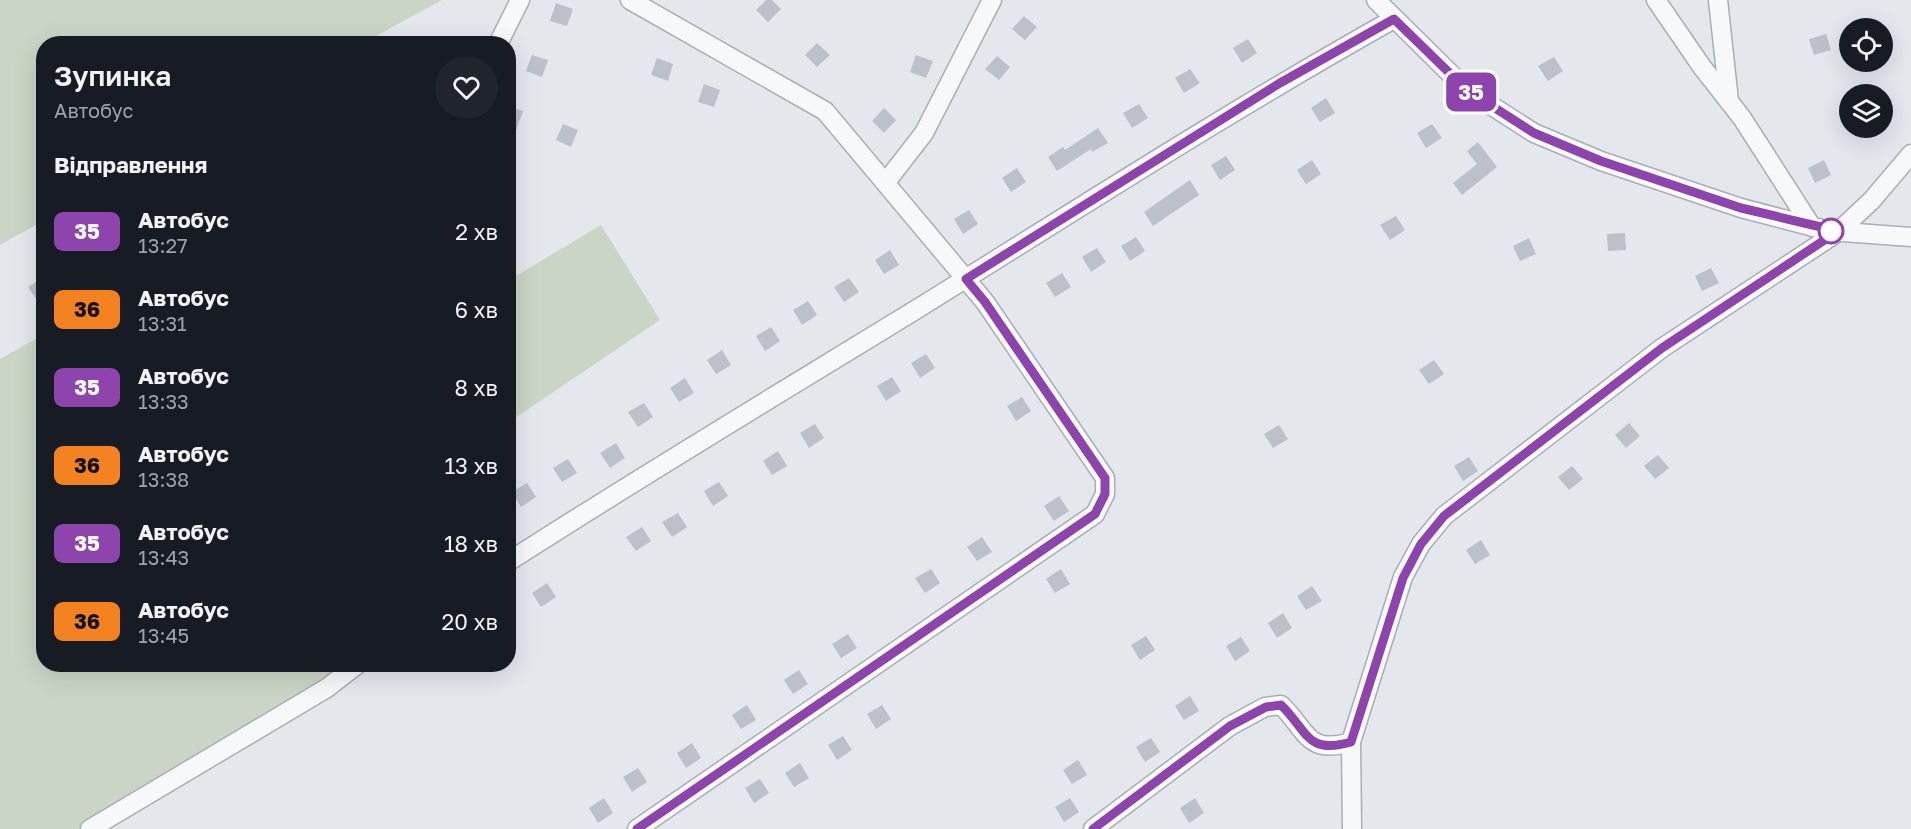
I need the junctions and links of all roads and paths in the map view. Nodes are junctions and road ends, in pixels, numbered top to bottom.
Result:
1 (520, 0) edge
2 (630, 0) edge
3 (992, 0) edge
4 (1376, 0) edge
5 (1656, 0) edge
6 (1718, 0) edge
7 (1394, 19) junction
8 (502, 36) edge
9 (1729, 101) junction
10 (1911, 154) edge
11 (886, 183) junction
12 (1812, 227) junction
13 (1838, 231) junction
14 (1911, 237) edge
15 (966, 279) junction
16 (516, 557) edge
17 (348, 672) edge
18 (1351, 742) junction
19 (90, 829) edge
20 (636, 829) edge
21 (1093, 829) edge
22 (1352, 829) edge

1 - 8 street
2 - 11 street
3 - 11 street
4 - 7 street
5 - 9 street
6 - 9 street
7 - 12 street
7 - 15 street
9 - 12 street
10 - 13 street
11 - 15 street
12 - 13 street
13 - 14 street
13 - 18 street
15 - 16 street
15 - 20 street
17 - 19 street
18 - 21 street
18 - 22 street

